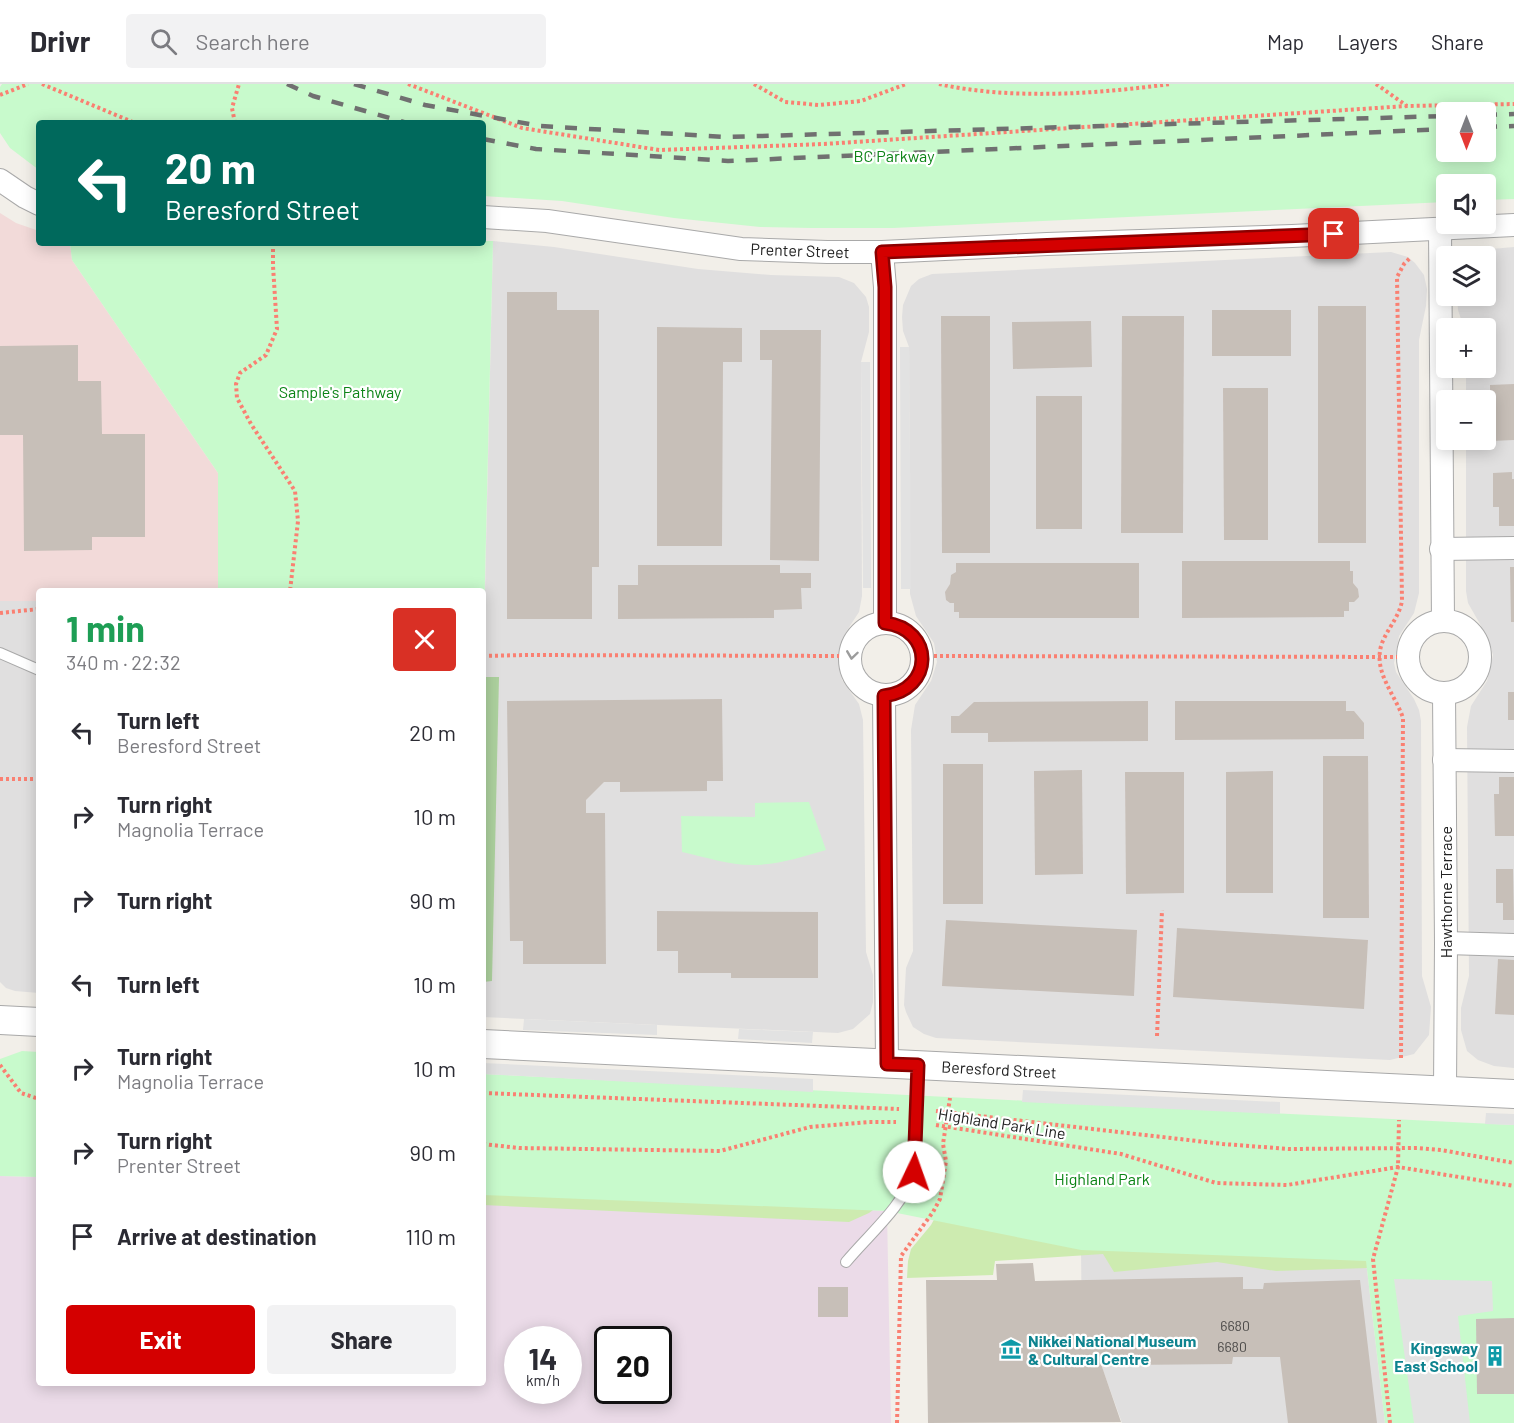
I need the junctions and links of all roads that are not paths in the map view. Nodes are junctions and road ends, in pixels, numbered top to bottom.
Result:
1 (0, 180) edge
2 (36, 202) edge
3 (486, 217) edge
4 (1514, 225) edge
5 (1496, 226) edge
6 (1436, 229) edge
7 (1440, 234) edge
8 (882, 252) junction
9 (1514, 548) edge
10 (1441, 549) junction
11 (1443, 621) junction
12 (885, 623) junction
13 (0, 653) edge
14 (36, 669) edge
15 (1444, 693) junction
16 (884, 696) junction
17 (1444, 760) junction
18 (1514, 761) edge
19 (1446, 943) junction
20 (1514, 945) edge
21 (0, 1020) edge
22 (36, 1022) edge
23 (486, 1044) edge
24 (887, 1064) junction
25 (918, 1065) junction
26 (1445, 1090) junction
27 (1514, 1094) edge
28 (846, 1262) dead end

1 - 2 street
3 - 8 street, Prenter Street
4 - 5 street, Prenter Street
6 - 8 street, Prenter Street
7 - 10 street
8 - 12 street
9 - 10 street
10 - 11 street
11 - 15 street
11 - 15 street
12 -> 16 street
12 - 16 street
13 - 14 lane
15 - 17 street, Hawthorne Terrace
16 - 24 street
17 - 18 street
17 - 19 street, Hawthorne Terrace
19 - 20 street
19 - 26 street, Hawthorne Terrace
21 - 22 street
23 - 24 street, Beresford Street
24 - 25 street, Beresford Street
25 - 26 street, Beresford Street
25 - 28 lane
26 - 27 street, Beresford Street

